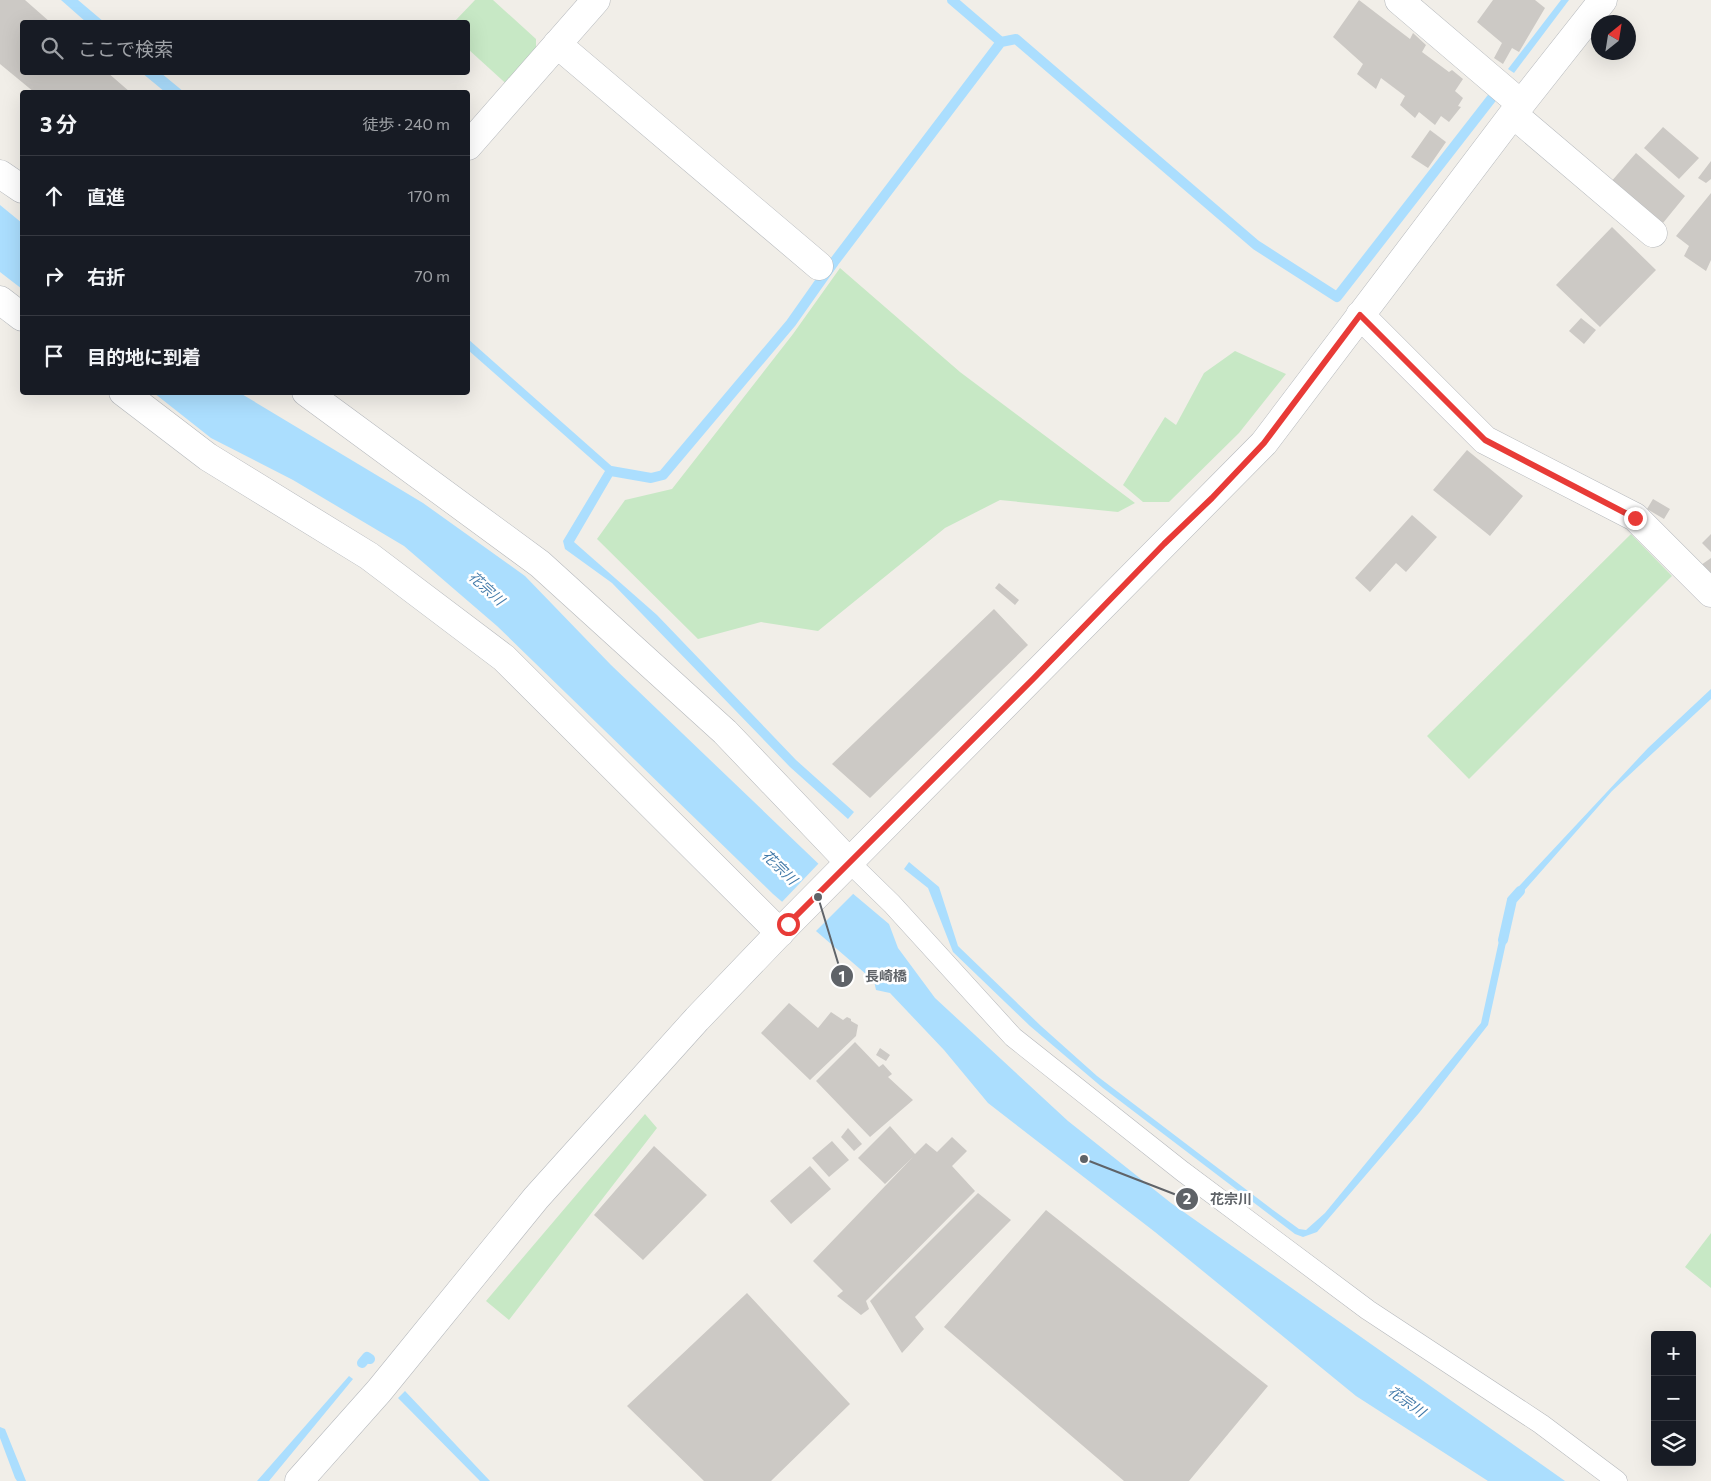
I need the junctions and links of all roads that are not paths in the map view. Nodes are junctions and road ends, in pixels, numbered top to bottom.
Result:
1 (596, 0) edge
2 (1399, 0) edge
3 (1603, 0) edge
4 (558, 44) junction
5 (1517, 109) junction
6 (470, 144) edge
7 (0, 174) edge
8 (20, 189) edge
9 (1654, 233) dead end
10 (819, 266) dead end
11 (0, 300) edge
12 (20, 315) edge
13 (1360, 315) junction
14 (127, 395) edge
15 (310, 395) edge
16 (1711, 593) edge
17 (848, 866) junction
18 (784, 928) junction
19 (299, 1481) edge
20 (1617, 1481) edge

1 - 4 street
2 - 5 street
3 - 5 street
4 - 6 street
4 - 10 street
5 - 9 street
5 - 13 street
7 - 8 street
11 - 12 street
13 - 16 street
13 - 17 street
14 - 18 street
15 - 17 street
17 - 18 street
17 - 20 lane
18 - 19 street

